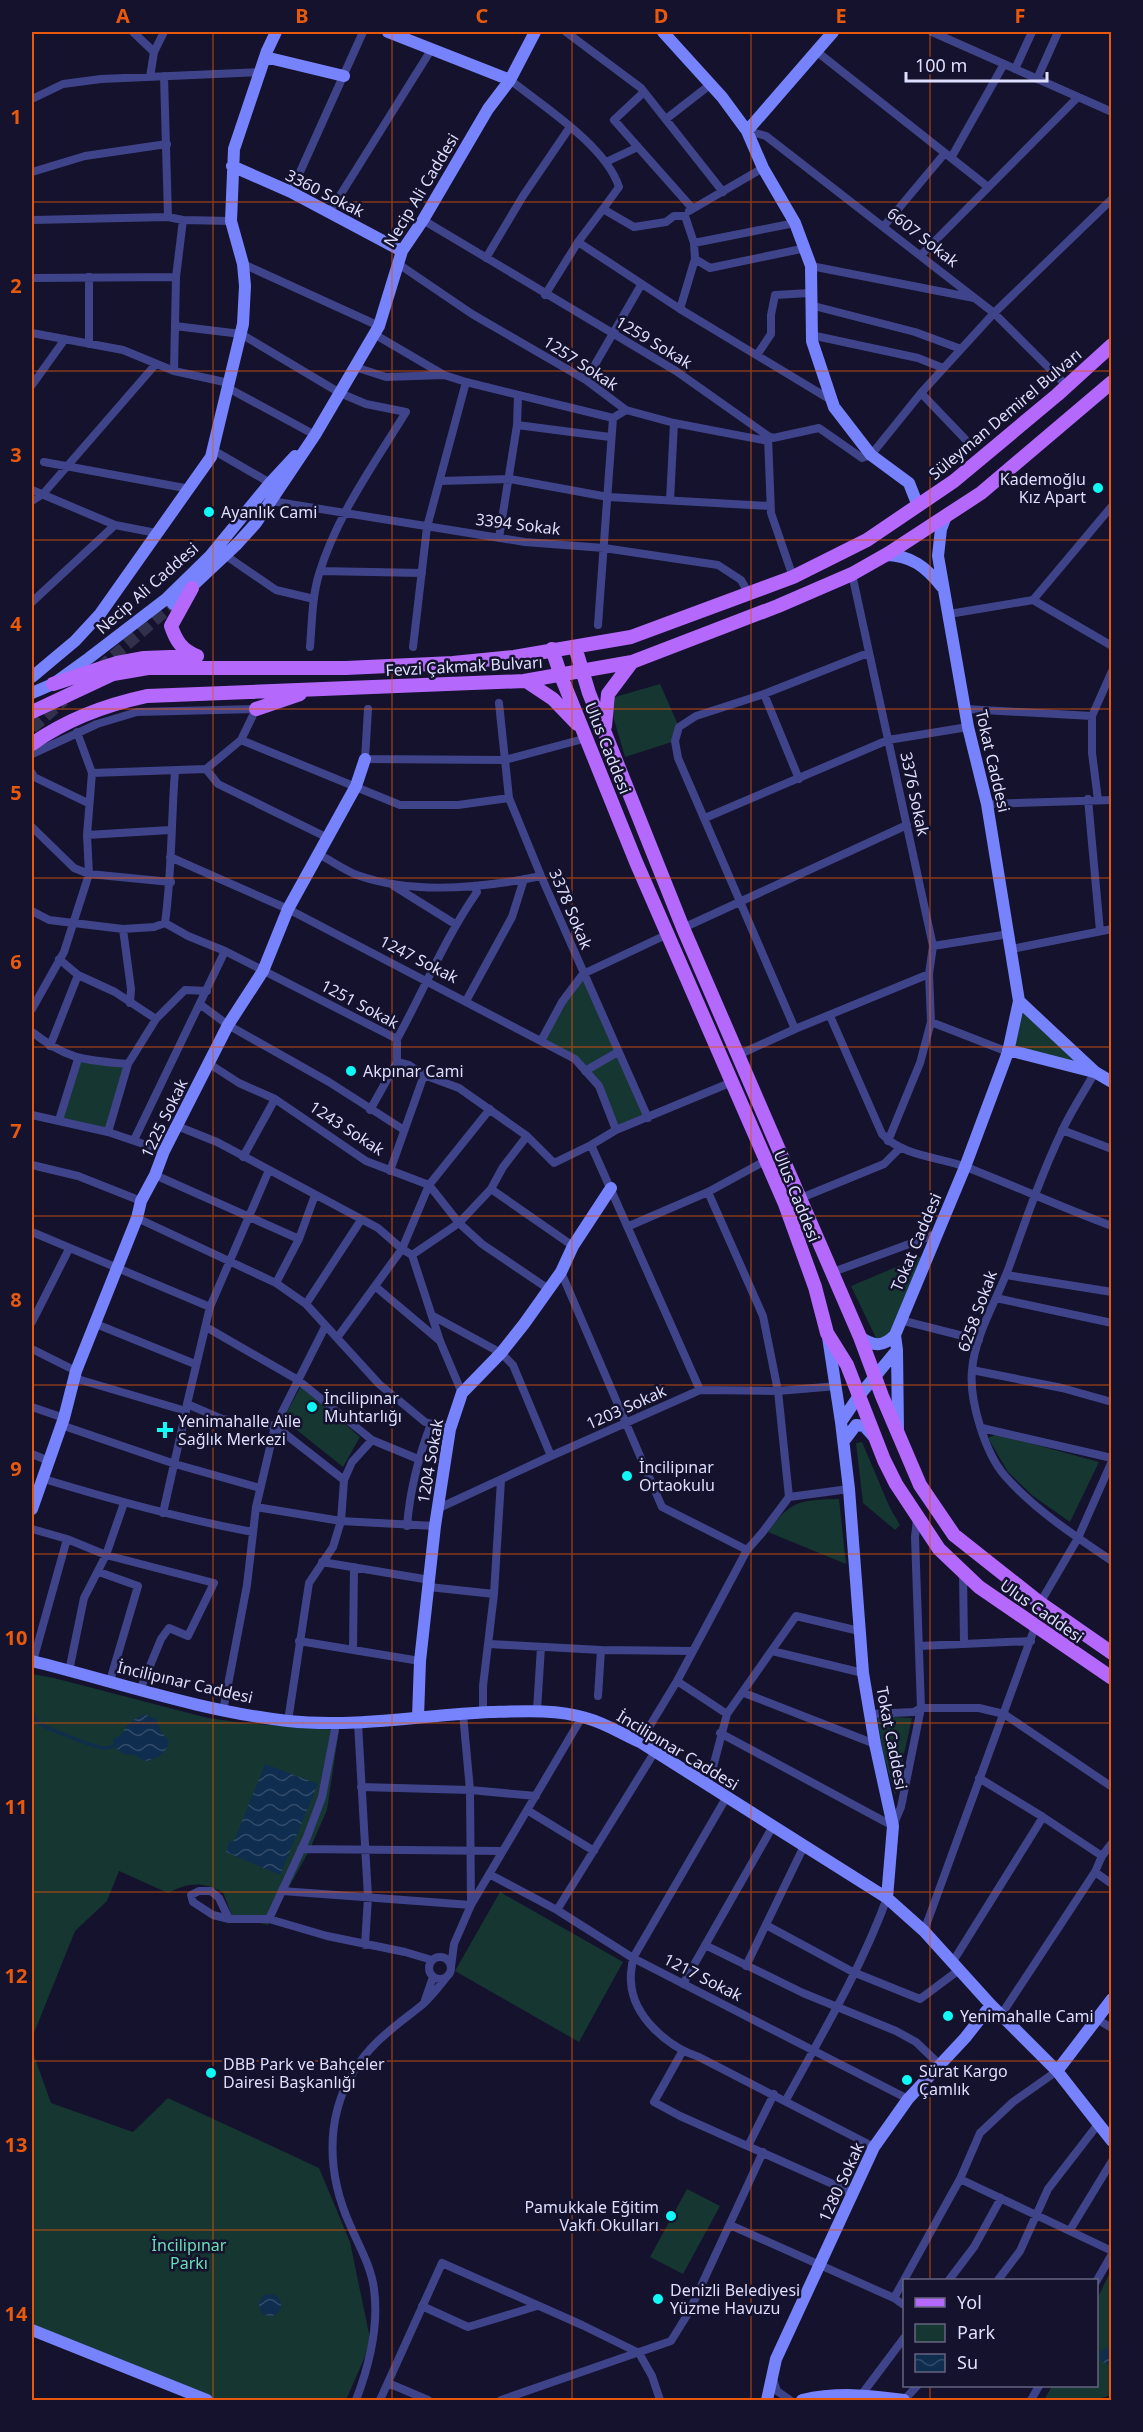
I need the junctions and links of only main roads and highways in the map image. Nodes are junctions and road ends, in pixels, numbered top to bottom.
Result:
1 (1112, 345) edge
2 (1112, 382) edge
3 (918, 506) joint
4 (192, 588) road end
5 (575, 647) junction
6 (552, 649) junction
7 (197, 656) junction
8 (632, 662) junction
9 (233, 667) junction
10 (582, 673) junction
11 (561, 676) junction
12 (526, 681) junction
13 (53, 684) road end
14 (309, 691) junction
15 (256, 709) road end
16 (32, 712) edge
17 (604, 728) junction
18 (586, 735) junction
19 (32, 744) edge
20 (1112, 1653) edge
21 (1112, 1678) edge

1 - 3 main road, Süleyman Demirel Bulvarı
2 - 8 main road, Fevzi Çakmak Bulvarı
3 - 5 main road, Fevzi Çakmak Bulvarı
4 - 7 main road
5 - 6 main road, Fevzi Çakmak Bulvarı
5 - 10 main road, Ulus Caddesi
6 - 9 main road, Fevzi Çakmak Bulvarı
6 - 11 main road, Ulus Caddesi
7 - 9 main road
7 - 13 main road
8 - 10 main road, Fevzi Çakmak Bulvarı
8 - 17 main road
9 - 16 main road, Fevzi Çakmak Bulvarı
10 - 11 main road, Fevzi Çakmak Bulvarı
10 - 17 main road, Ulus Caddesi
11 - 12 main road, Fevzi Çakmak Bulvarı
11 - 18 main road, Ulus Caddesi
12 - 14 main road, Fevzi Çakmak Bulvarı
12 - 18 main road
14 - 15 main road
14 - 19 main road, Fevzi Çakmak Bulvarı
17 - 20 main road, Ulus Caddesi
18 - 21 main road, Ulus Caddesi

